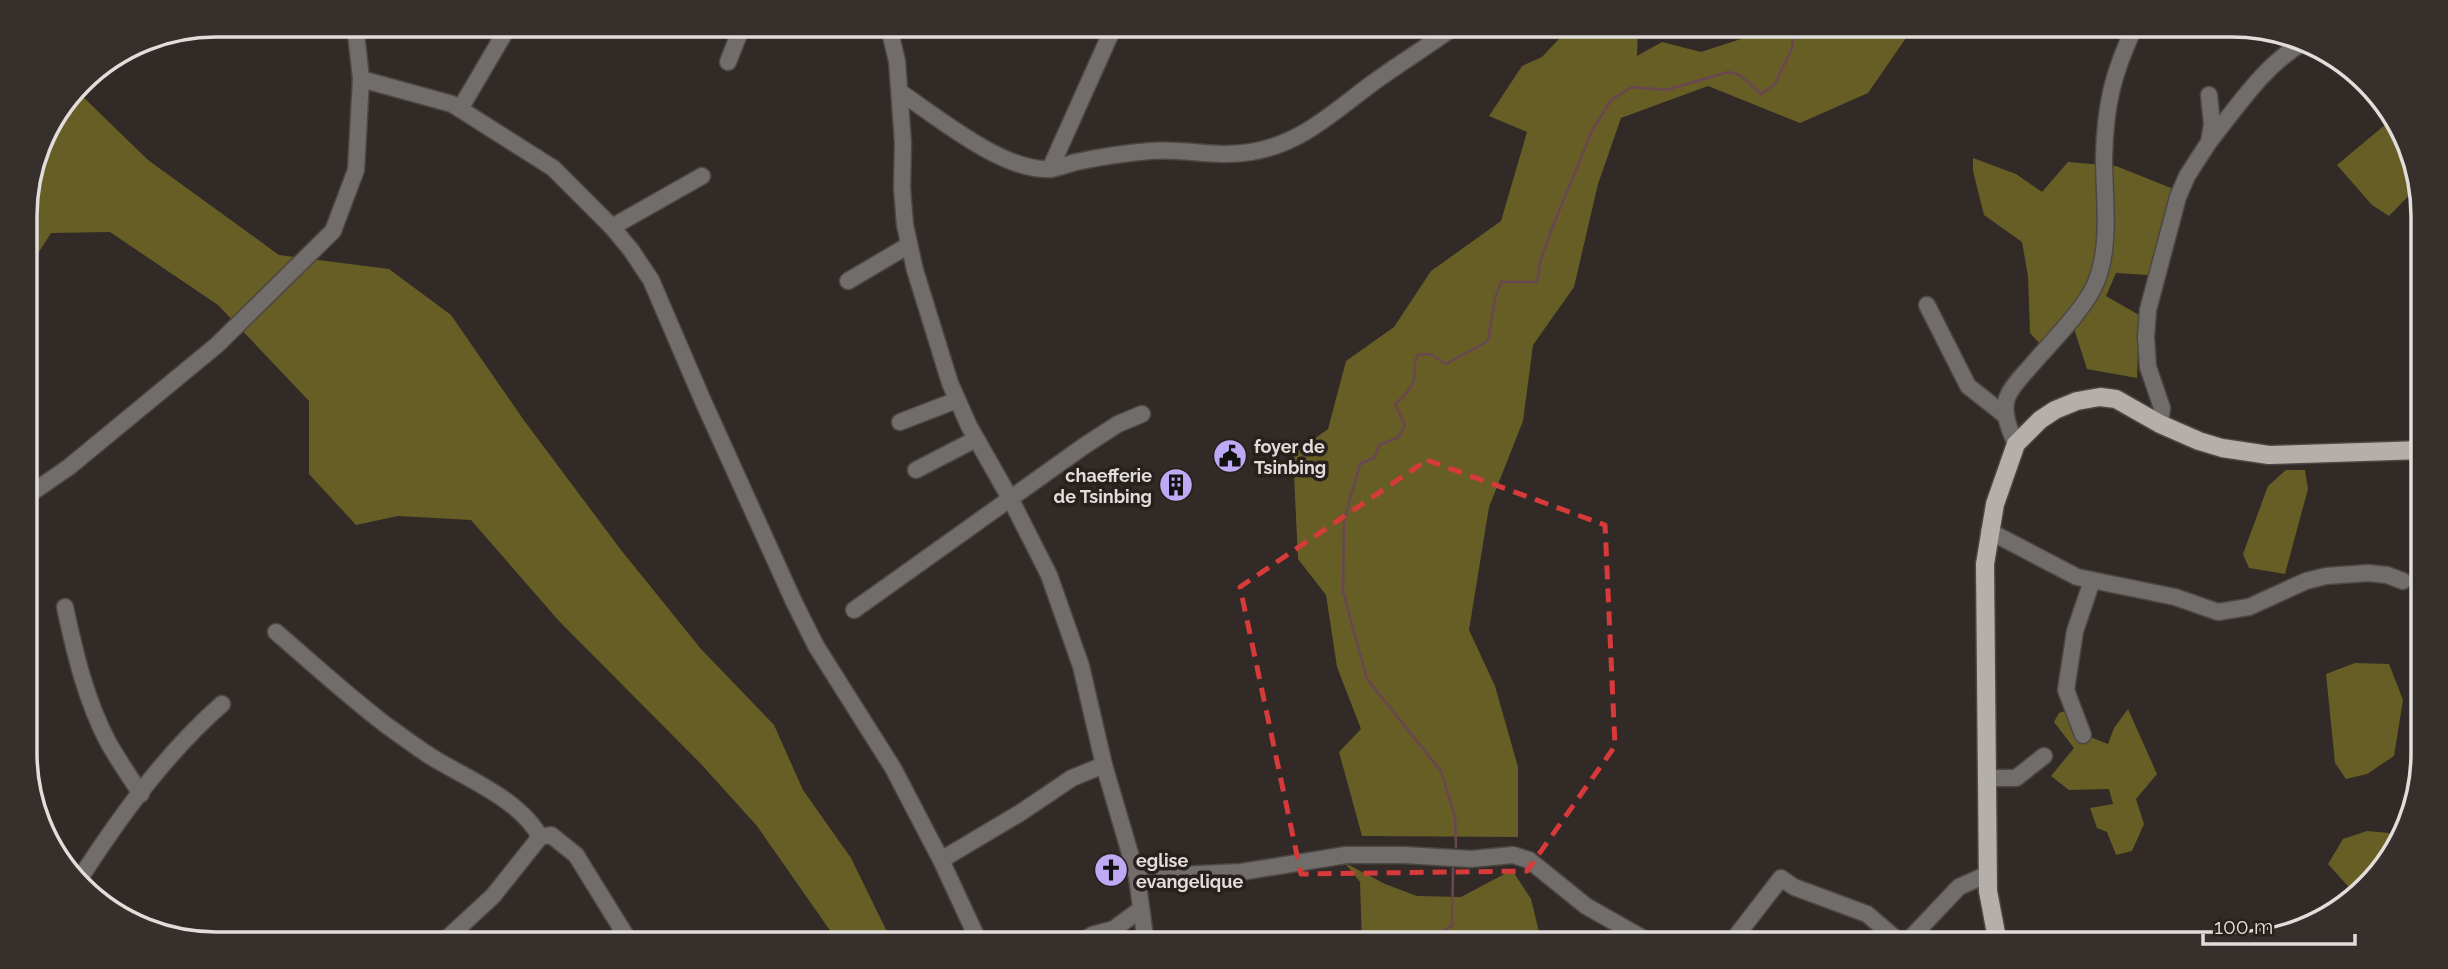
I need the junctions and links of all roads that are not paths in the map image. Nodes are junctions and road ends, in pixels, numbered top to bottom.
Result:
1 (356, 37) edge
2 (502, 37) edge
3 (738, 37) edge
4 (891, 37) edge
5 (1109, 37) edge
6 (1441, 37) edge
7 (2130, 37) edge
8 (2294, 48) edge
9 (728, 62) dead end
10 (361, 79) junction
11 (900, 92) junction
12 (2209, 95) dead end
13 (460, 109) junction
14 (2209, 142) junction
15 (1050, 169) junction
16 (702, 176) dead end
17 (612, 227) junction
18 (909, 246) junction
19 (848, 281) dead end
20 (1927, 305) dead end
21 (957, 400) junction
22 (1142, 414) dead end
23 (2006, 416) junction
24 (900, 422) dead end
25 (2160, 424) junction
26 (976, 439) junction
27 (2016, 444) junction
28 (2411, 450) edge
29 (916, 471) dead end
30 (37, 489) edge
31 (1011, 500) junction
32 (1989, 531) junction
33 (2092, 580) junction
34 (2403, 582) dead end
35 (65, 607) dead end
36 (853, 610) dead end
37 (276, 632) dead end
38 (222, 704) dead end
39 (2083, 735) dead end
40 (2044, 756) dead end
41 (1104, 765) junction
42 (1988, 778) junction
43 (141, 793) junction
44 (540, 837) junction
45 (941, 860) junction
46 (84, 874) edge
47 (1988, 874) junction
48 (1137, 877) junction
49 (1141, 909) junction
50 (454, 932) edge
51 (624, 932) edge
52 (974, 932) edge
53 (1103, 932) edge
54 (1144, 932) edge
55 (1632, 932) edge
56 (1739, 932) edge
57 (1889, 932) edge
58 (1915, 932) edge
59 (1995, 932) edge

1 - 10 street
2 - 13 street
3 - 9 street
4 - 11 street
5 - 15 street
6 - 15 street
7 - 23 street
8 - 14 street
10 - 13 street
10 - 30 street
11 - 15 street
11 - 18 street
12 - 14 street
13 - 17 street
14 - 25 street
16 - 17 street
17 - 45 street
18 - 19 street
18 - 21 street
20 - 23 street
21 - 24 street
21 - 26 street
22 - 31 street
23 - 27 street
25 - 27 main road
25 - 28 main road
26 - 29 street
26 - 31 street
27 - 32 main road
31 - 36 street
31 - 41 street
32 - 33 street
32 - 42 main road
33 - 34 street
33 - 39 street
35 - 43 street
37 - 44 street
38 - 43 street
40 - 42 street
41 - 45 street
41 - 48 street
42 - 47 main road
43 - 46 street
44 - 50 street
44 - 51 street
45 - 52 street
47 - 58 street
47 - 59 main road
48 - 49 street
48 - 55 street
49 - 53 street
49 - 54 street
56 - 57 street

